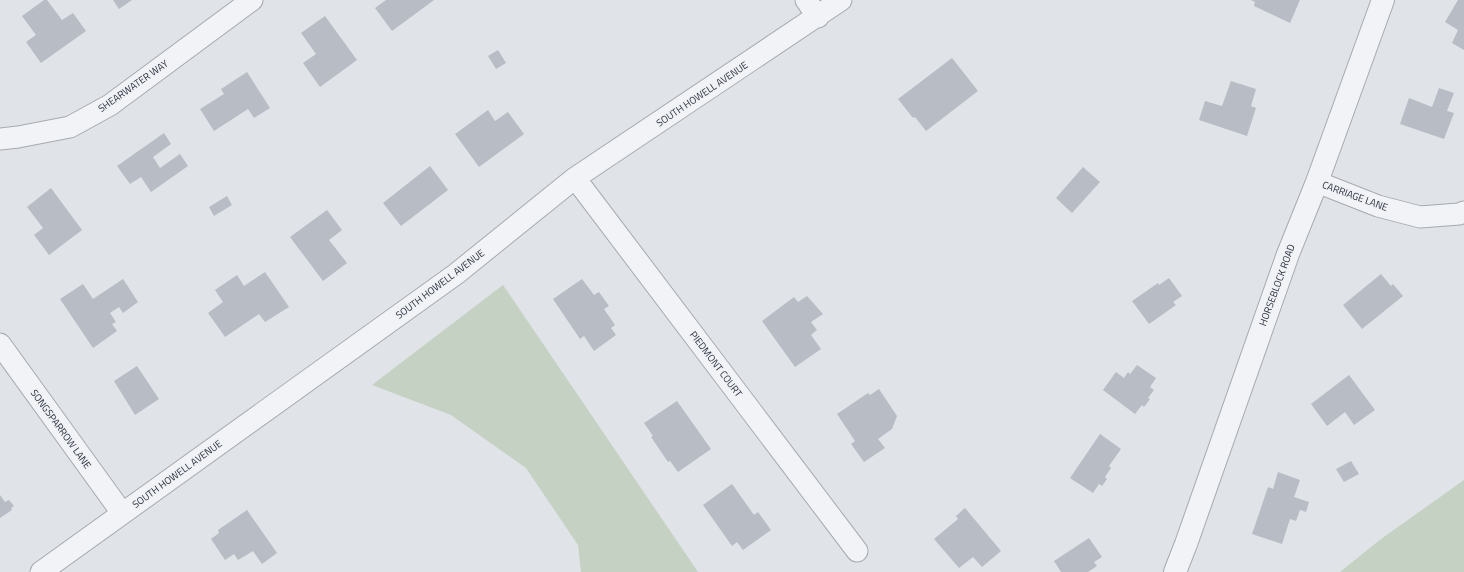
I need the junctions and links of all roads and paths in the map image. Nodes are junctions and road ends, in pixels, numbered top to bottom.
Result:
1 (252, 0) edge
2 (806, 0) edge
3 (841, 0) edge
4 (1383, 0) edge
5 (818, 17) junction
6 (0, 139) edge
7 (575, 178) junction
8 (1317, 182) junction
9 (1464, 212) edge
10 (0, 344) edge
11 (122, 514) junction
12 (857, 551) dead end
13 (41, 572) edge
14 (1175, 572) edge

1 - 6 street, SHEARWATER WAY
2 - 5 street
3 - 5 street, SOUTH HOWELL AVENUE
4 - 8 street, HORSEBLOCK ROAD
5 - 7 street, SOUTH HOWELL AVENUE
7 - 11 street, SOUTH HOWELL AVENUE
7 - 12 street, PIEDMONT COURT
8 - 9 street, CARRIAGE LANE
8 - 14 street, HORSEBLOCK ROAD
10 - 11 street, SONGSPARROW LANE
11 - 13 street, SOUTH HOWELL AVENUE

